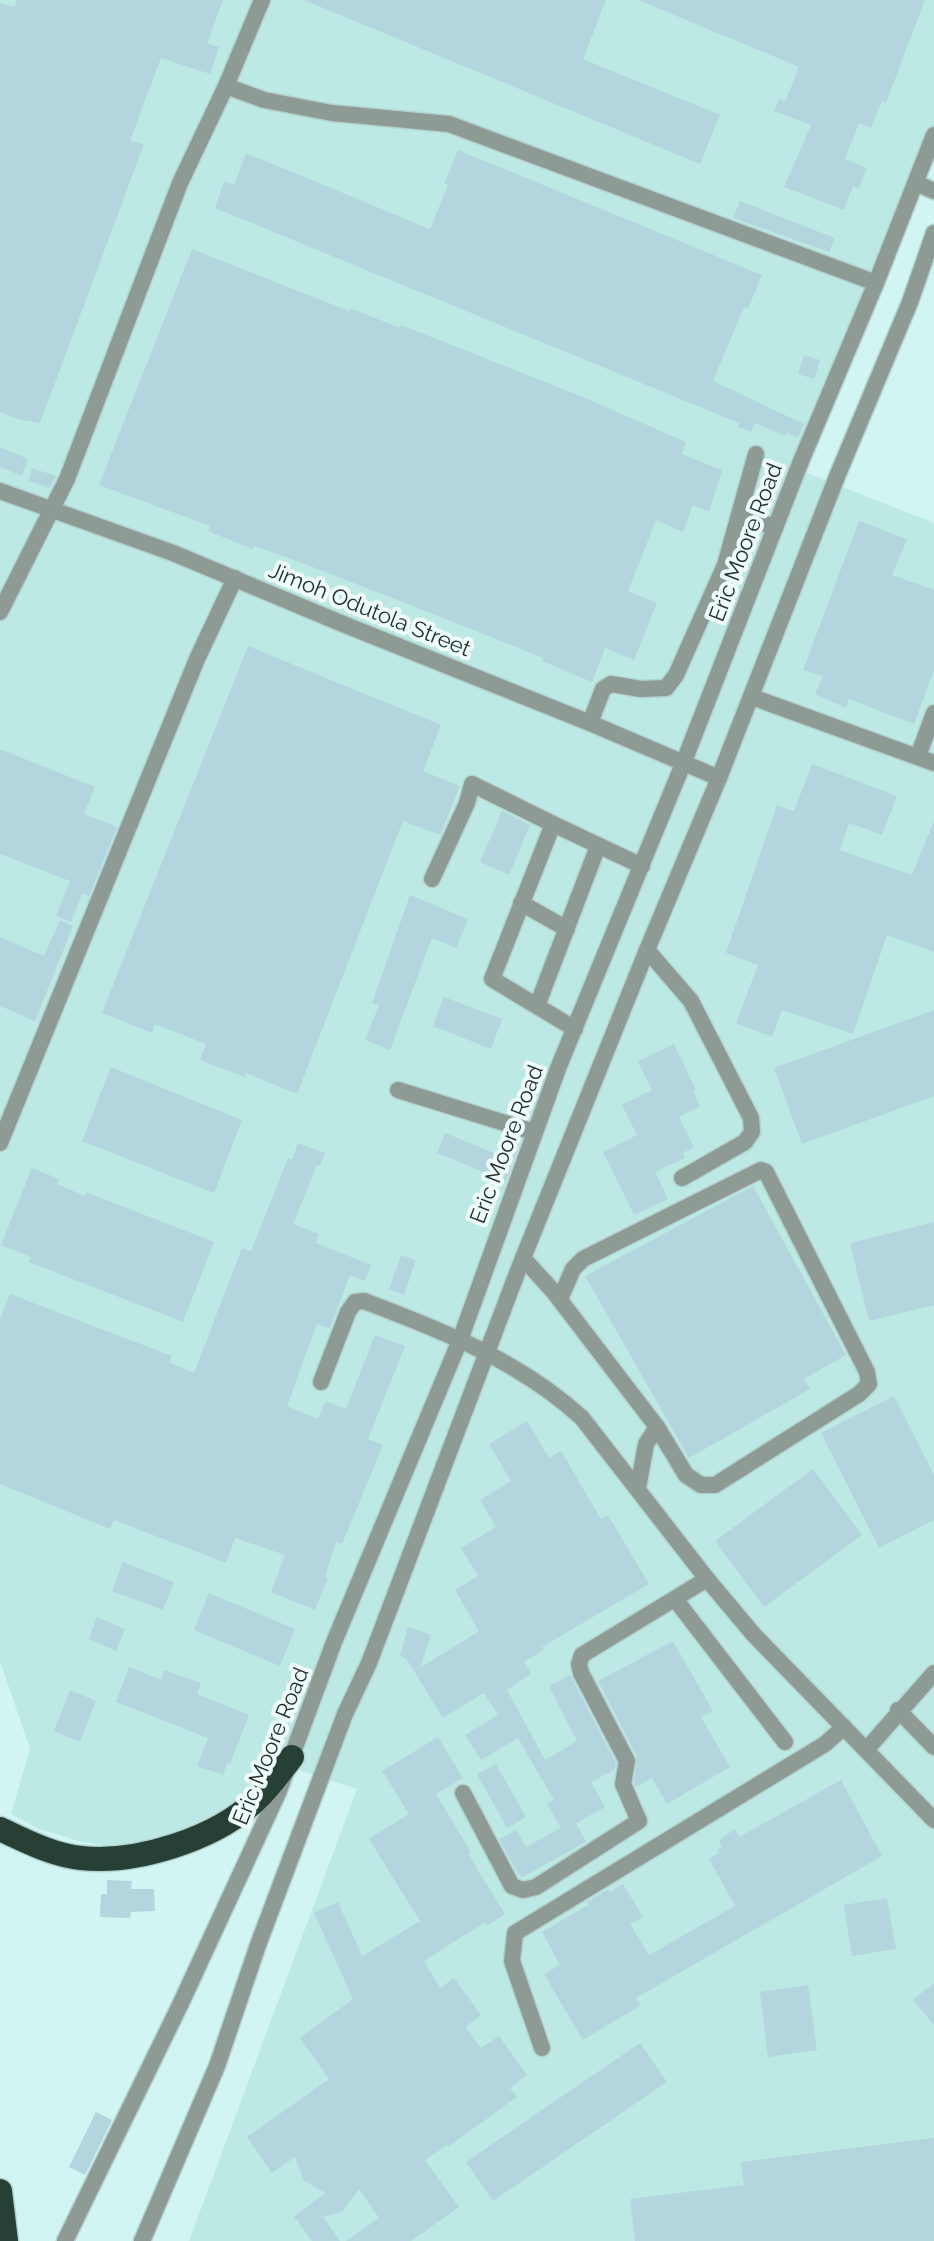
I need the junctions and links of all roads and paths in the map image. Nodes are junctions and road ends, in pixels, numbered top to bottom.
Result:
1 (262, 0) edge
2 (226, 86) junction
3 (934, 135) edge
4 (916, 183) junction
5 (934, 191) edge
6 (934, 233) edge
7 (876, 283) junction
8 (756, 454) dead end
9 (0, 491) edge
10 (49, 510) junction
11 (740, 513) junction
12 (775, 528) junction
13 (235, 578) junction
14 (0, 612) edge
15 (752, 697) junction
16 (934, 713) edge
17 (590, 723) junction
18 (926, 760) edge
19 (683, 764) junction
20 (719, 778) junction
21 (553, 824) junction
22 (598, 846) junction
23 (642, 866) junction
24 (432, 879) dead end
25 (521, 903) junction
26 (567, 929) junction
27 (647, 950) junction
28 (537, 1006) junction
29 (575, 1029) junction
30 (398, 1090) dead end
31 (534, 1132) junction
32 (0, 1143) edge
33 (682, 1178) dead end
34 (523, 1258) junction
35 (560, 1299) junction
36 (460, 1340) junction
37 (489, 1352) junction
38 (321, 1382) dead end
39 (657, 1427) junction
40 (638, 1488) junction
41 (707, 1579) junction
42 (675, 1599) junction
43 (934, 1673) edge
44 (898, 1710) junction
45 (844, 1727) junction
46 (785, 1742) dead end
47 (934, 1747) edge
48 (866, 1750) junction
49 (292, 1757) junction
50 (463, 1793) dead end
51 (934, 1820) edge
52 (0, 1829) edge
53 (542, 2048) dead end
54 (0, 2191) edge
55 (6, 2241) edge
56 (65, 2241) edge
57 (142, 2241) edge

1 - 2 street
2 - 7 street
2 - 10 street
3 - 4 street, Eric Moore Road
4 - 5 street
4 - 7 street, Eric Moore Road
6 - 15 street
7 - 12 street, Eric Moore Road
8 - 11 street
9 - 10 street, Jimoh Odutola Street
10 - 13 street, Jimoh Odutola Street
10 - 14 street
11 - 12 street
11 - 17 street
12 - 19 street, Eric Moore Road
13 - 17 street, Jimoh Odutola Street
13 - 32 street
15 - 18 street
15 - 20 street
16 - 18 street
17 - 19 street, Jimoh Odutola Street
19 - 20 street, Jimoh Odutola Street
19 - 23 street, Eric Moore Road
20 - 27 street
21 - 22 street
21 - 24 street
21 - 25 street
22 - 23 street
22 - 26 street
23 - 29 street, Eric Moore Road
25 - 26 street
25 - 28 street
26 - 28 street
27 - 33 street
27 - 34 street
28 - 29 street
29 - 31 street, Eric Moore Road
30 - 31 street
31 - 36 street, Eric Moore Road
34 - 35 street
34 - 37 street
35 - 39 street
35 - 39 street
36 - 37 street
36 - 38 street
36 - 49 street, Eric Moore Road
37 - 40 street
37 - 57 street
39 - 40 street
40 - 41 street
41 - 42 street
41 - 45 street
42 - 46 street
42 - 50 street
43 - 44 street
44 - 47 street
44 - 48 street
45 - 48 street
45 - 53 street
48 - 51 street
49 - 52 highway
49 - 56 street, Eric Moore Road
54 - 55 highway

